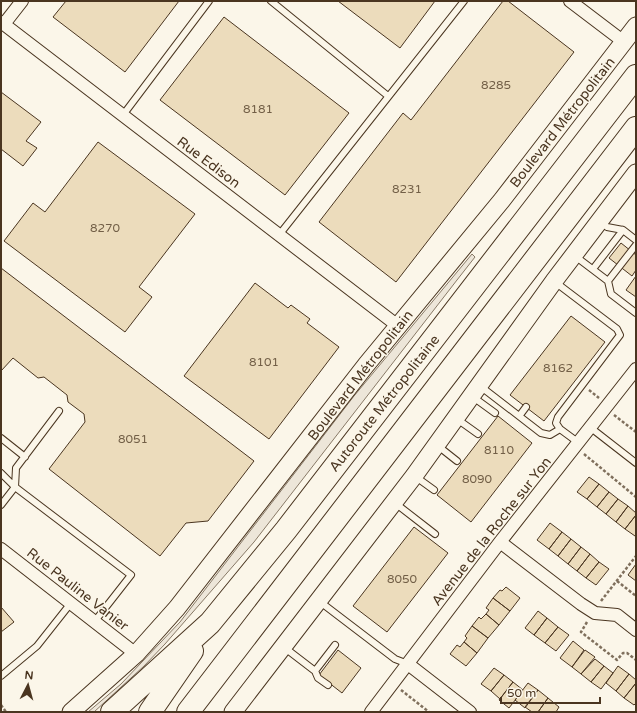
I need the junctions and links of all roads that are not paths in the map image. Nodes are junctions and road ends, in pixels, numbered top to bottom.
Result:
1 (22, 1) edge
2 (209, 1) edge
3 (271, 1) edge
4 (464, 1) edge
5 (570, 1) edge
6 (3, 23) edge
7 (636, 26) edge
8 (624, 42) junction
9 (636, 76) edge
10 (388, 96) junction
11 (123, 115) junction
12 (636, 128) edge
13 (636, 173) edge
14 (599, 220) junction
15 (623, 230) junction
16 (279, 235) junction
17 (636, 240) edge
18 (636, 245) edge
19 (573, 255) junction
20 (593, 269) junction
21 (554, 281) junction
22 (608, 281) junction
23 (636, 313) edge
24 (398, 326) junction
25 (636, 369) edge
26 (476, 391) junction
27 (526, 407) dead end
28 (59, 411) dead end
29 (495, 413) dead end
30 (520, 415) junction
31 (457, 419) junction
32 (590, 428) junction
33 (560, 429) junction
34 (478, 434) dead end
35 (1, 438) edge
36 (437, 445) junction
37 (577, 445) junction
38 (25, 457) junction
39 (457, 460) dead end
40 (636, 463) edge
41 (1, 473) edge
42 (414, 476) junction
43 (15, 487) junction
44 (434, 490) dead end
45 (394, 502) junction
46 (1, 505) edge
47 (435, 534) dead end
48 (500, 542) junction
49 (1, 549) edge
50 (319, 601) junction
51 (71, 603) junction
52 (95, 621) junction
53 (210, 623) junction
54 (636, 630) edge
55 (335, 645) dead end
56 (284, 647) junction
57 (136, 654) junction
58 (408, 664) junction
59 (315, 671) junction
60 (1, 676) edge
61 (328, 686) dead end
62 (71, 712) edge
63 (112, 712) edge
64 (150, 712) edge
65 (188, 712) edge
66 (233, 712) edge
67 (370, 712) edge
68 (470, 712) edge

1 - 6 street
2 - 11 lane
3 - 10 lane
4 - 10 lane
5 - 8 street
6 - 11 street, Rue Edison
7 - 8 main road, Boulevard Métropolitain
8 - 24 main road, Boulevard Métropolitain
9 - 53 highway, Autoroute Métropolitaine
10 - 16 lane
11 - 16 street, Rue Edison
12 - 65 highway
13 - 14 main road
14 - 15 lane
14 - 19 main road
15 - 17 lane
15 - 20 lane
16 - 24 street, Rue Edison
18 - 22 lane
19 - 20 lane
19 - 21 main road
20 - 22 lane
21 - 26 main road
21 - 33 lane
22 - 23 lane
24 - 57 main road, Boulevard Métropolitain
25 - 32 street, Avenue de la Roche sur Yon
26 - 29 lane
26 - 30 lane
26 - 31 main road
27 - 30 lane
28 - 38 lane
30 - 33 lane
31 - 34 lane
31 - 36 main road
32 - 37 street, Avenue de la Roche sur Yon
32 - 40 lane
33 - 37 lane
35 - 38 lane
36 - 39 lane
36 - 42 main road
37 - 48 street, Avenue de la Roche sur Yon
38 - 43 lane
41 - 43 lane
42 - 44 lane
42 - 45 main road
43 - 46 lane
43 - 52 lane
45 - 47 lane
45 - 50 main road
48 - 54 street
48 - 58 street, Avenue de la Roche sur Yon
49 - 51 street, Rue Pauline Vanier
50 - 56 main road
50 - 58 lane
51 - 52 street, Rue Pauline Vanier
51 - 60 lane
52 - 57 street, Rue Pauline Vanier
53 - 63 highway, Autoroute Métropolitaine
53 - 64 highway
55 - 59 lane
56 - 59 lane
56 - 66 main road
57 - 62 main road, Boulevard Métropolitain
58 - 67 street, Avenue de la Roche sur Yon
58 - 68 street
59 - 61 lane

